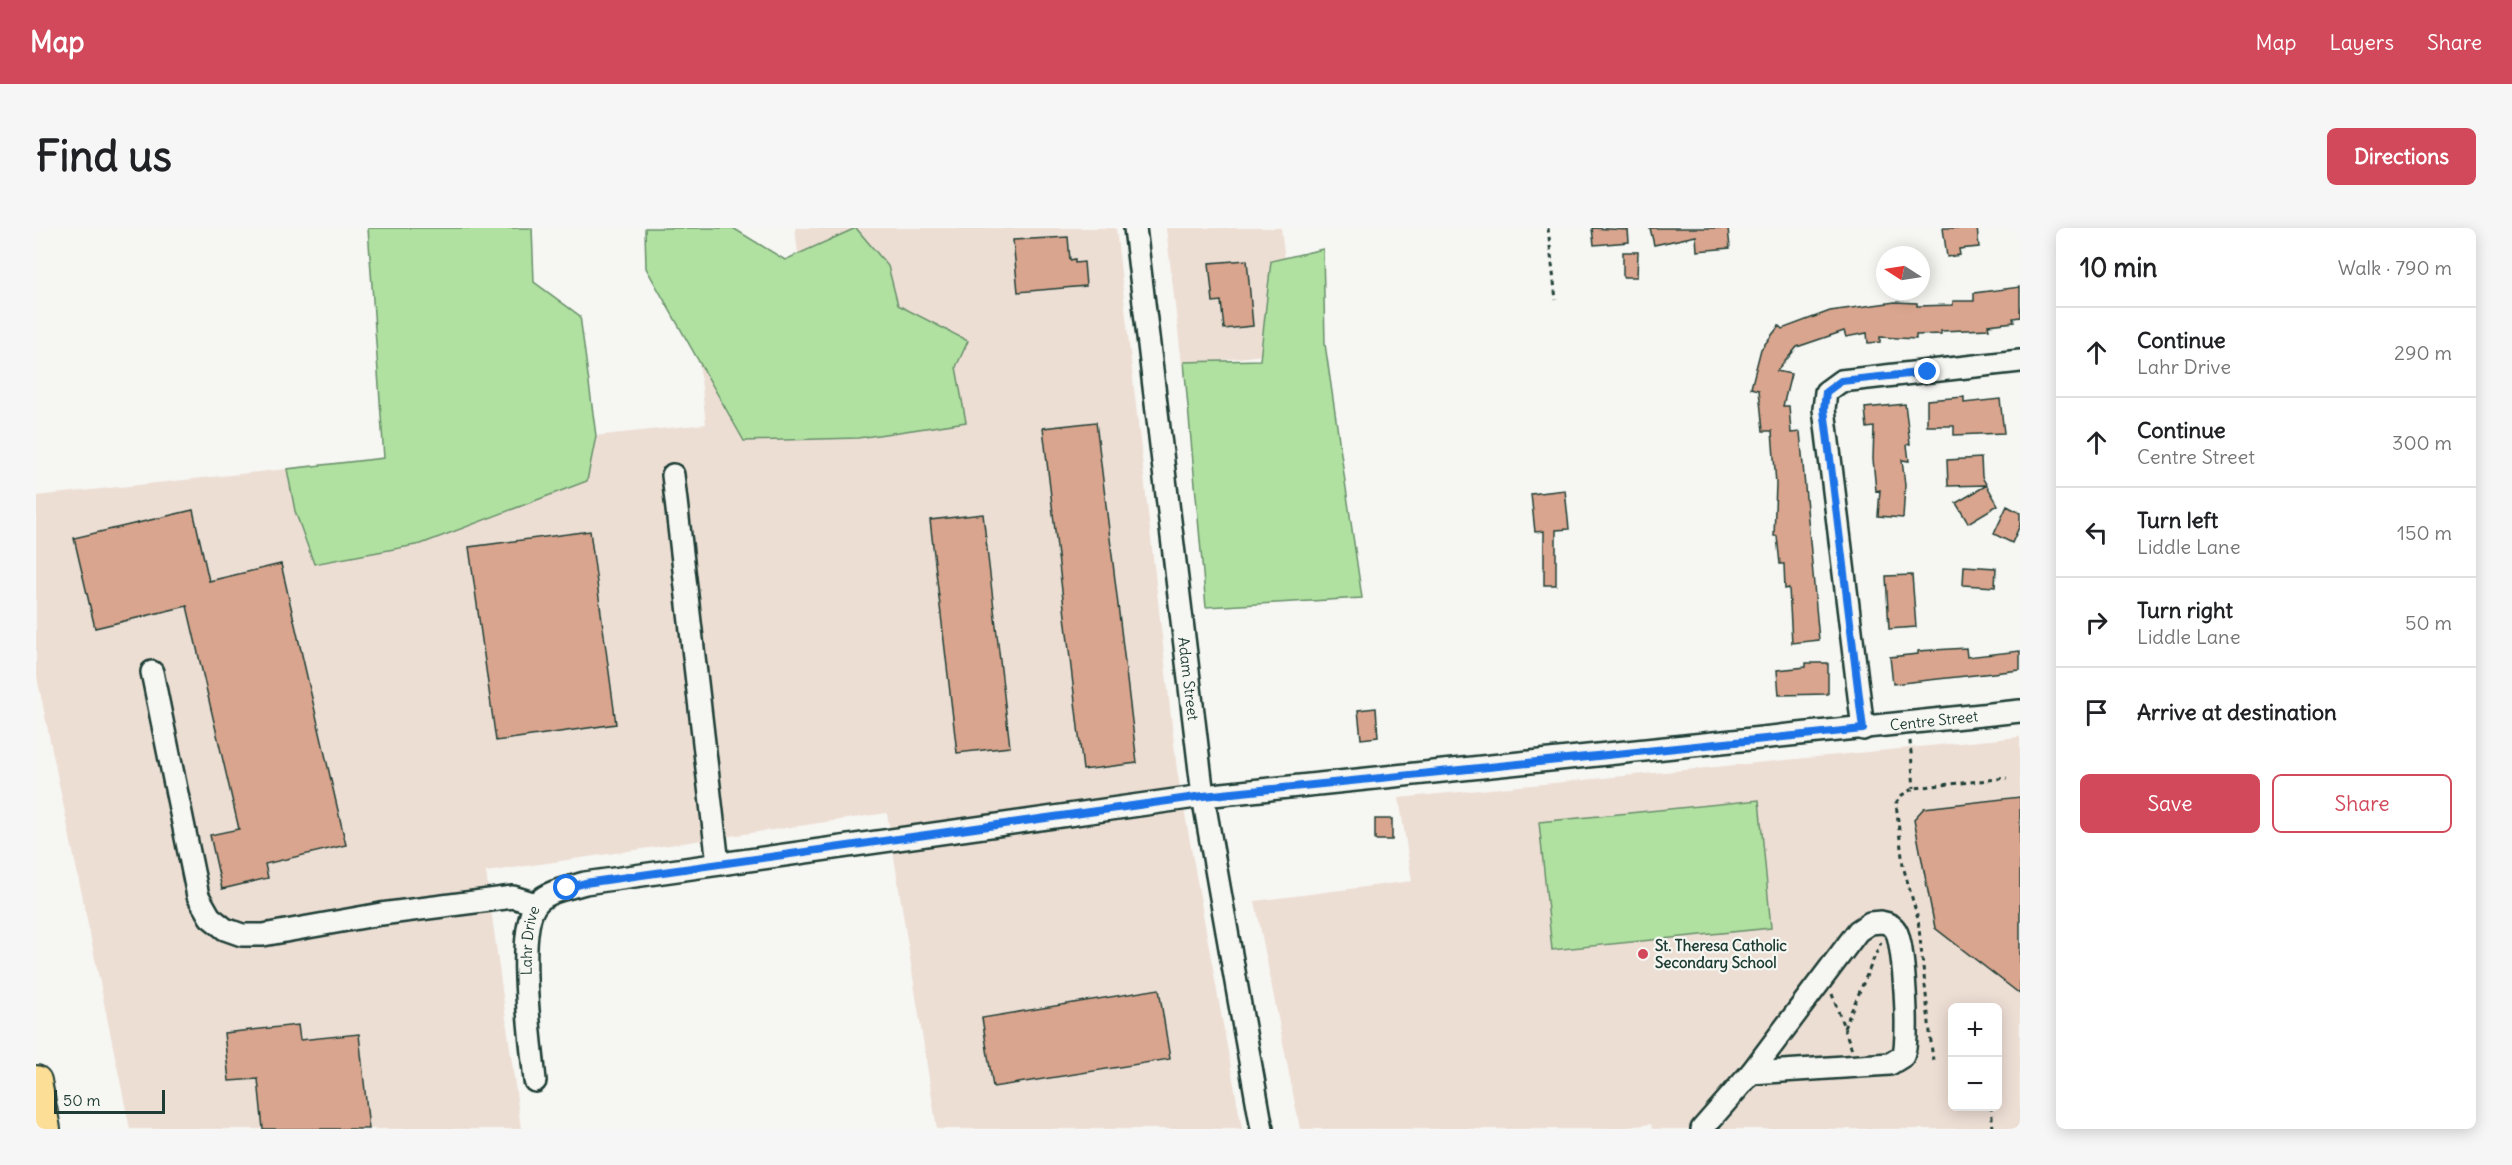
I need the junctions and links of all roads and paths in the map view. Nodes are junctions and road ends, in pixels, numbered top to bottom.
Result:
1 (1135, 228) edge
2 (1548, 228) edge
3 (1556, 300) dead end
4 (2020, 361) edge
5 (673, 475) dead end
6 (153, 672) dead end
7 (2020, 711) edge
8 (1863, 729) junction
9 (1910, 741) dead end
10 (2007, 778) dead end
11 (1914, 788) junction
12 (1203, 796) junction
13 (718, 864) junction
14 (536, 904) junction
15 (1889, 924) junction
16 (1825, 975) junction
17 (1844, 1029) junction
18 (1933, 1061) dead end
19 (1857, 1066) junction
20 (1752, 1073) junction
21 (36, 1081) edge
22 (536, 1081) dead end
23 (1991, 1111) edge
24 (45, 1129) edge
25 (1262, 1129) edge
26 (1702, 1129) edge
27 (1993, 1129) edge

1 - 12 street, Adam Street
2 - 3 path
4 - 8 street
5 - 13 street
6 - 14 street
7 - 8 street, Centre Street
8 - 12 street, Centre Street
9 - 11 path
10 - 11 path
11 - 18 path
12 - 13 street, Lahr Drive
12 - 25 street, Adam Street
13 - 14 street, Lahr Drive
14 - 22 street, Lahr Drive
15 - 16 street
15 - 17 path
15 - 19 street
16 - 17 path
16 - 20 street
17 - 19 path
19 - 20 street
20 - 26 street
21 - 24 highway
23 - 27 path

